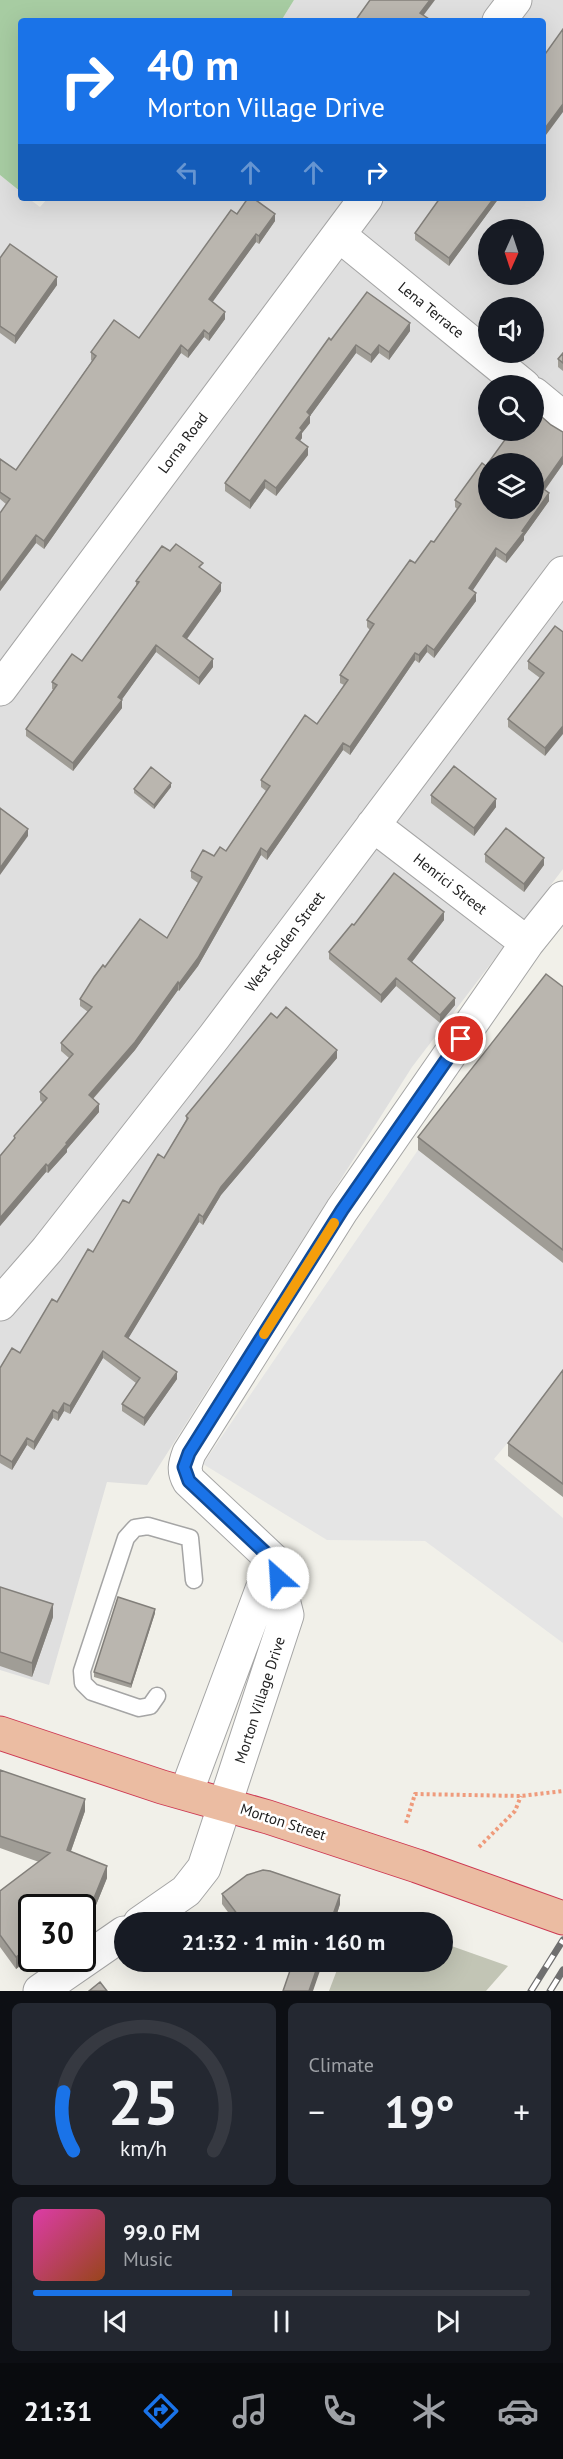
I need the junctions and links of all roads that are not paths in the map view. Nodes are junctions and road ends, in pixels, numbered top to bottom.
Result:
1 (515, 0) edge
2 (501, 18) edge
3 (364, 201) edge
4 (339, 235) junction
5 (511, 375) edge
6 (544, 402) edge
7 (563, 418) edge
8 (563, 573) edge
9 (0, 689) edge
10 (373, 825) junction
11 (563, 898) edge
12 (527, 943) junction
13 (0, 1304) edge
14 (273, 1560) junction
15 (194, 1580) dead end
16 (157, 1696) dead end
17 (0, 1733) edge
18 (186, 1793) junction
19 (225, 1804) junction
20 (156, 1912) edge
21 (558, 1916) edge
22 (114, 1940) edge
23 (40, 1991) edge

1 - 2 street
3 - 4 street, Lorna Road
4 - 5 street, Lena Terrace
4 - 9 street, Lorna Road
6 - 7 street
8 - 10 street, West Selden Street
10 - 12 street, Henrici Street
10 - 13 street, West Selden Street
11 - 12 street
12 - 14 street
14 - 18 street
14 - 19 street, Morton Village Drive
15 - 16 lane
17 - 18 highway, Morton Street
18 - 19 highway, Morton Street
19 - 20 street, Morton Village Drive
19 - 21 highway, Morton Street
22 - 23 street

